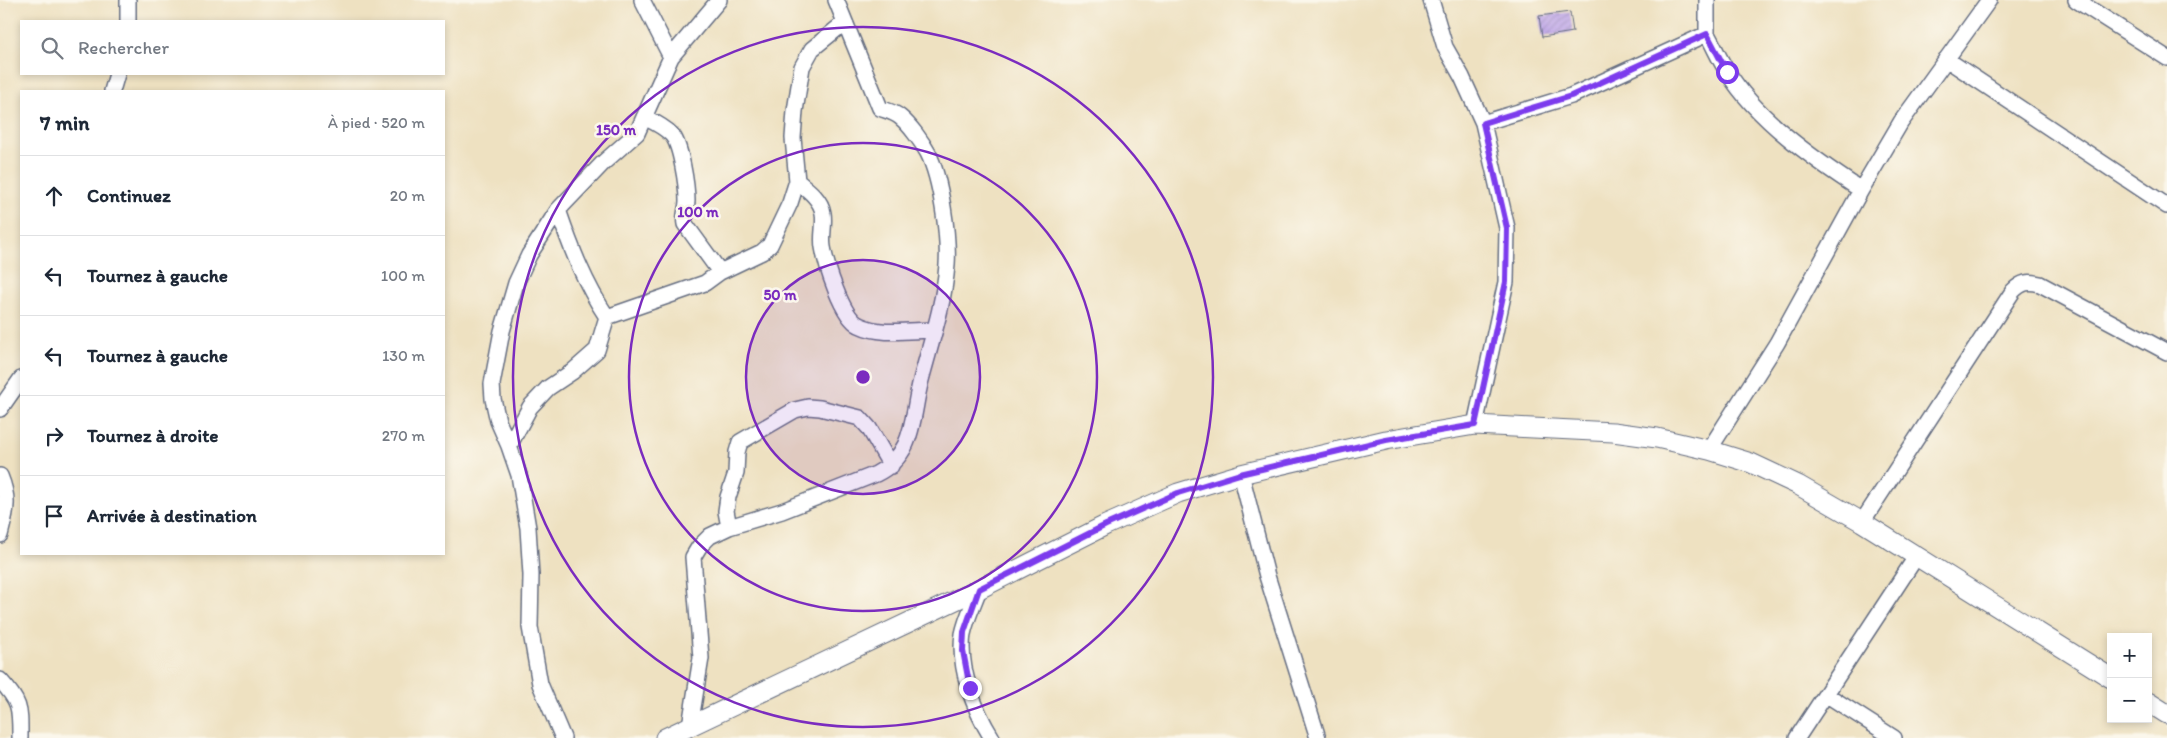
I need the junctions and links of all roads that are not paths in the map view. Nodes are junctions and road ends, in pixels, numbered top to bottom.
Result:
1 (128, 0) edge
2 (642, 0) edge
3 (719, 0) edge
4 (836, 0) edge
5 (1431, 0) edge
6 (1707, 0) edge
7 (1989, 0) edge
8 (2076, 0) edge
9 (128, 20) edge
10 (844, 23) junction
11 (1707, 34) junction
12 (671, 57) junction
13 (2167, 58) edge
14 (1946, 59) junction
15 (117, 75) edge
16 (112, 90) edge
17 (644, 117) junction
18 (1483, 123) junction
19 (797, 181) junction
20 (1861, 190) junction
21 (2167, 206) edge
22 (558, 210) junction
23 (720, 272) junction
24 (608, 317) junction
25 (934, 330) junction
26 (2167, 352) edge
27 (20, 380) edge
28 (0, 409) edge
29 (1475, 425) junction
30 (509, 446) junction
31 (1709, 450) junction
32 (891, 466) junction
33 (1240, 474) junction
34 (0, 476) edge
35 (1862, 522) junction
36 (729, 527) junction
37 (0, 536) edge
38 (1916, 557) junction
39 (979, 589) junction
40 (2107, 676) edge
41 (0, 680) edge
42 (1827, 695) junction
43 (2152, 705) edge
44 (2167, 714) edge
45 (690, 726) junction
46 (20, 738) edge
47 (563, 738) edge
48 (665, 738) edge
49 (992, 738) edge
50 (1318, 738) edge
51 (1797, 738) edge
52 (1894, 738) edge

1 - 9 street
2 - 12 street
3 - 12 street
4 - 10 street
5 - 18 street
6 - 11 street
7 - 14 street
8 - 13 street
10 - 19 street
10 - 25 street
11 - 18 street
11 - 20 street
12 - 17 street
14 - 20 street
14 - 21 street
15 - 16 street
17 - 22 street
17 - 23 street
18 - 29 street
19 - 23 street
19 - 25 street
20 - 31 street
22 - 24 street
22 - 30 street
23 - 24 street
24 - 30 street
25 - 32 street
26 - 35 street
27 - 28 street
29 - 31 street
29 - 33 street
30 - 47 street
31 - 35 street
32 - 36 street
32 - 36 street
33 - 39 street
33 - 50 street
34 - 37 street
35 - 38 street
36 - 45 street
38 - 40 street
38 - 42 street
39 - 45 street
39 - 49 street
41 - 46 street
42 - 51 street
42 - 52 street
43 - 44 street
45 - 48 street

